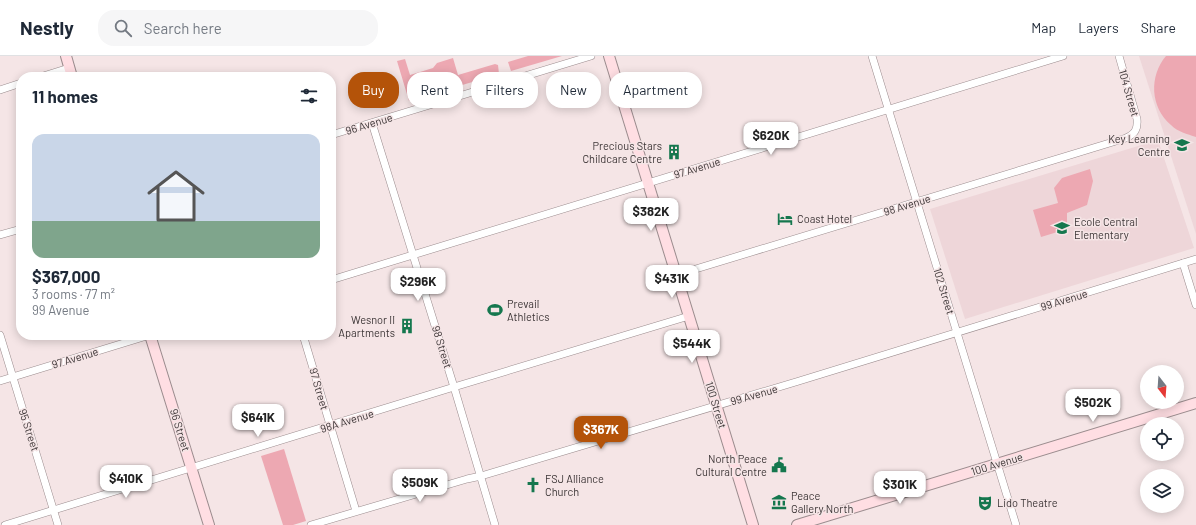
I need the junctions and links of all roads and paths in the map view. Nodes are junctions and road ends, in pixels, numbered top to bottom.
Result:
1 (66, 56) edge
2 (591, 56) edge
3 (609, 56) edge
4 (872, 56) edge
5 (1063, 56) edge
6 (1119, 56) edge
7 (70, 72) edge
8 (16, 85) edge
9 (0, 90) edge
10 (889, 110) junction
11 (372, 123) junction
12 (1136, 131) joint
13 (336, 134) edge
14 (648, 183) junction
15 (917, 202) junction
16 (16, 230) edge
17 (0, 235) edge
18 (414, 255) junction
19 (1196, 259) edge
20 (1183, 263) junction
21 (676, 275) junction
22 (336, 278) edge
23 (1196, 305) edge
24 (689, 316) junction
25 (956, 333) junction
26 (0, 335) edge
27 (134, 340) edge
28 (152, 340) edge
29 (304, 340) edge
30 (13, 377) junction
31 (0, 381) edge
32 (454, 387) junction
33 (1196, 403) edge
34 (716, 406) junction
35 (330, 426) junction
36 (997, 464) junction
37 (191, 468) junction
38 (481, 476) junction
39 (54, 510) junction
40 (356, 511) junction
41 (5, 525) edge
42 (58, 525) edge
43 (209, 525) edge
44 (311, 525) edge
45 (495, 525) edge
46 (752, 525) edge
47 (797, 525) edge
48 (1016, 525) edge

1 - 7 main road
2 - 11 street, 96 Avenue
3 - 14 main road, 100 Street
4 - 10 street, 102 Street
5 - 10 street, 97 Avenue
6 - 12 street, 104 Street
8 - 9 street
10 - 14 street, 97 Avenue
10 - 15 street, 102 Street
11 - 13 street, 96 Avenue
11 - 18 street, 98 Street
12 - 15 street, 98 Avenue
14 - 18 street, 97 Avenue
14 - 21 main road, 100 Street
15 - 21 street, 98 Avenue
15 - 25 street, 102 Street
16 - 17 street
18 - 22 street, 97 Avenue
18 - 32 street, 98 Street
19 - 20 street, 99 Avenue
20 - 23 street
20 - 25 street, 99 Avenue
21 - 24 main road, 100 Street
24 - 32 street, 98A Avenue
24 - 34 main road, 100 Street
25 - 34 street, 99 Avenue
25 - 36 street, 102 Street
26 - 30 street, 95 Street
27 - 30 street, 97 Avenue
28 - 37 main road, 96 Street
29 - 35 street, 97 Street
30 - 31 street, 97 Avenue
30 - 39 street, 95 Street
32 - 35 street, 98A Avenue
32 - 38 street, 98 Street
33 - 36 main road, 100 Avenue
34 - 38 street, 99 Avenue
34 - 46 main road, 100 Street
35 - 37 street, 98A Avenue
35 - 40 street, 97 Street
36 - 47 main road, 100 Avenue
36 - 48 street, 102 Street
37 - 39 street, 98A Avenue
37 - 43 main road, 96 Street
38 - 40 street, 99 Avenue
38 - 45 street, 98 Street
39 - 41 street, 98A Avenue
39 - 42 street, 95 Street
40 - 44 street, 99 Avenue

